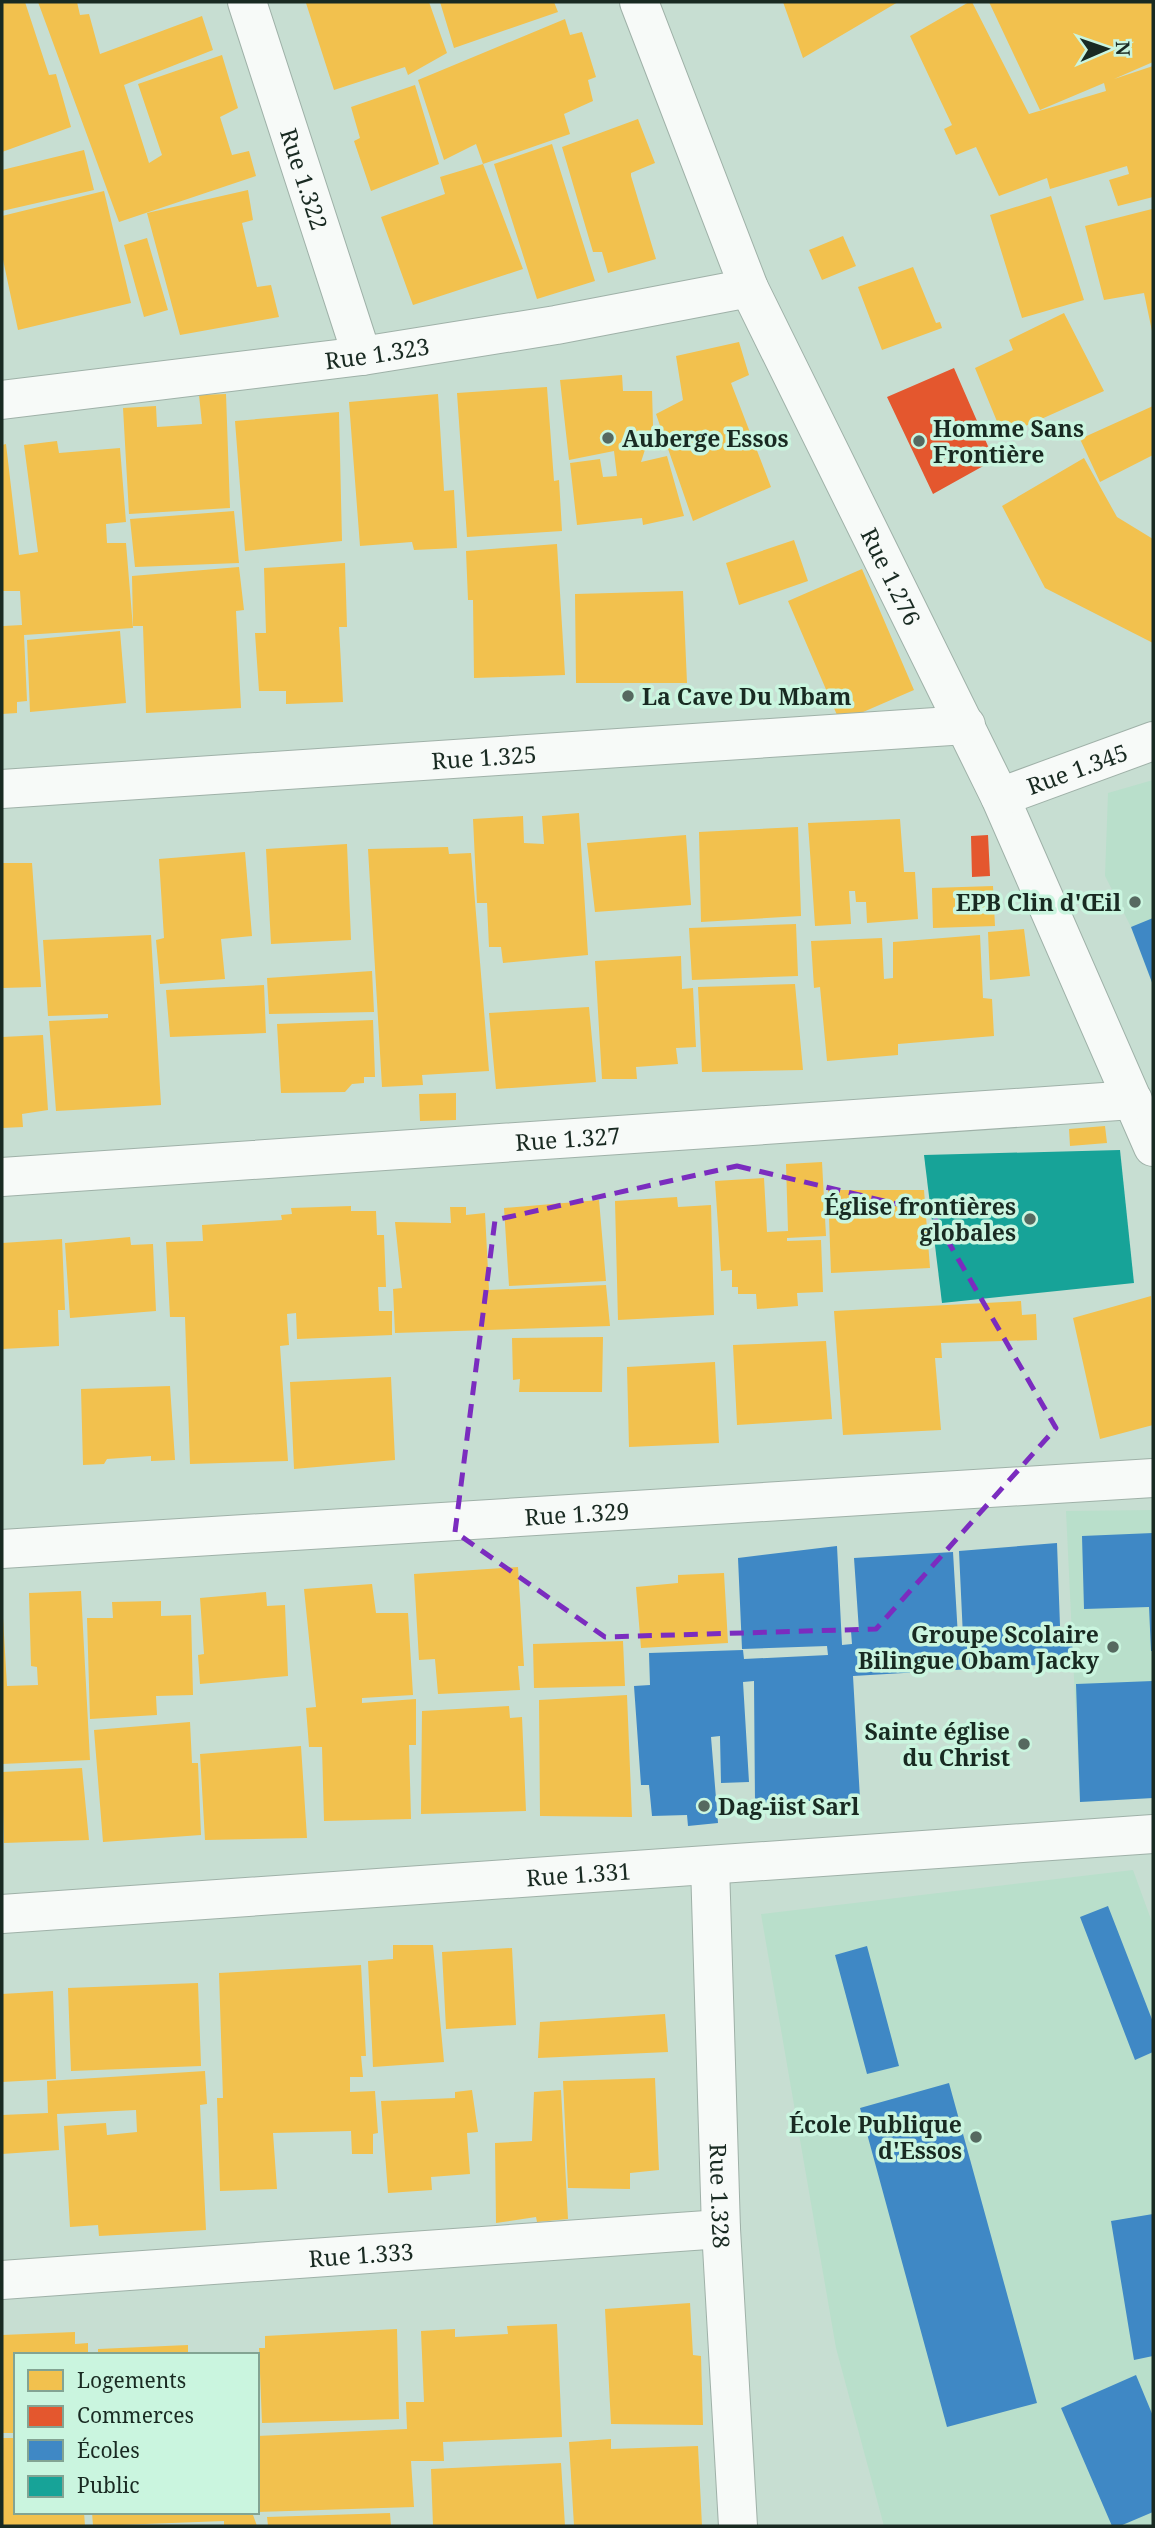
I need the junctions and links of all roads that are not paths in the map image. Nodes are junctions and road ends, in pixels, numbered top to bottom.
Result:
1 (247, 2) edge
2 (639, 2) edge
3 (749, 288) junction
4 (362, 356) junction
5 (2, 400) edge
6 (966, 725) junction
7 (1153, 741) edge
8 (2, 789) edge
9 (1000, 797) junction
10 (1133, 1100) junction
11 (1153, 1147) edge
12 (2, 1177) edge
13 (1153, 1478) edge
14 (2, 1549) edge
15 (1153, 1834) edge
16 (710, 1865) junction
17 (2, 1914) edge
18 (721, 2229) junction
19 (2, 2280) edge
20 (738, 2526) edge

1 - 4 street, Rue 1.322
2 - 3 street, Rue 1.276
3 - 4 street, Rue 1.323
3 - 6 street, Rue 1.276
4 - 5 street, Rue 1.323
6 - 8 street, Rue 1.325
6 - 9 street, Rue 1.276
7 - 9 street, Rue 1.345
9 - 10 street, Rue 1.276
10 - 11 street, Rue 1.276
10 - 12 street, Rue 1.327
13 - 14 street, Rue 1.329
15 - 16 street, Rue 1.331
16 - 17 street, Rue 1.331
16 - 18 street, Rue 1.328
18 - 19 street, Rue 1.333
18 - 20 street, Rue 1.328

